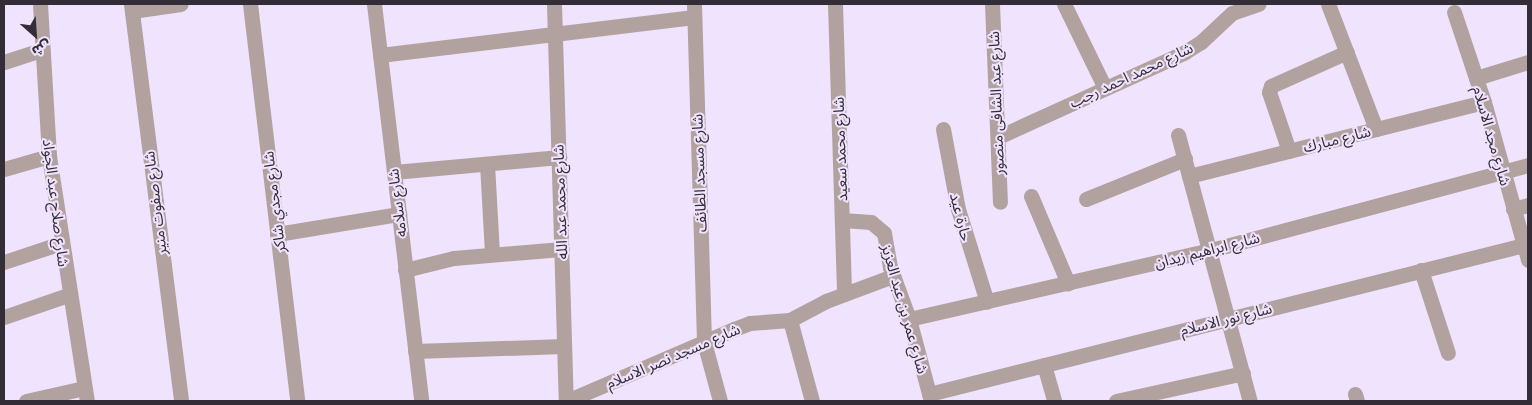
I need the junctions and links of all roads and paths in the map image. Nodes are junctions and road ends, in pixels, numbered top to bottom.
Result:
1 (40, 4) edge
2 (181, 4) edge
3 (250, 4) edge
4 (374, 4) edge
5 (554, 4) edge
6 (835, 4) edge
7 (992, 4) edge
8 (1064, 4) edge
9 (1258, 4) edge
10 (1328, 4) edge
11 (132, 7) edge
12 (694, 10) edge
13 (1454, 12) dead end
14 (555, 32) junction
15 (42, 50) junction
16 (1347, 52) junction
17 (380, 56) junction
18 (4, 62) edge
19 (1528, 62) edge
20 (1476, 78) junction
21 (1105, 88) junction
22 (1484, 102) junction
23 (943, 129) dead end
24 (1376, 129) junction
25 (1178, 135) dead end
26 (998, 137) junction
27 (1289, 151) junction
28 (49, 156) junction
29 (559, 157) junction
30 (1185, 159) junction
31 (487, 164) junction
32 (1528, 165) edge
33 (4, 169) edge
34 (394, 172) junction
35 (1502, 173) junction
36 (1189, 176) junction
37 (1031, 196) dead end
38 (1086, 199) dead end
39 (1000, 202) dead end
40 (1528, 205) edge
41 (1513, 209) junction
42 (399, 214) junction
43 (842, 220) junction
44 (277, 234) junction
45 (61, 243) junction
46 (1524, 245) junction
47 (562, 249) junction
48 (1211, 250) junction
49 (492, 253) junction
50 (1528, 260) edge
51 (4, 262) edge
52 (405, 270) junction
53 (1421, 270) junction
54 (892, 276) junction
55 (1068, 283) junction
56 (844, 294) junction
57 (68, 295) junction
58 (987, 302) junction
59 (4, 317) edge
60 (1228, 318) junction
61 (910, 319) junction
62 (790, 320) junction
63 (704, 342) junction
64 (564, 346) junction
65 (415, 351) junction
66 (1448, 353) dead end
67 (1044, 365) junction
68 (1243, 373) junction
69 (85, 394) edge
70 (930, 398) edge
71 (26, 401) edge
72 (181, 401) edge
73 (297, 401) edge
74 (420, 401) edge
75 (567, 401) edge
76 (720, 401) edge
77 (810, 401) edge
78 (1054, 401) edge
79 (1116, 401) edge
80 (1250, 401) edge

1 - 15 street, شارع صلاح عبد الجواد
2 - 11 street
3 - 44 street, شارع مجدي شاكر
4 - 17 street, شارع سلامه
5 - 14 street, شارع محمد عبد الله
6 - 43 street, شارع محمد سعيد
7 - 26 street, شارع عبد الشافى منصور
8 - 21 street
9 - 21 street, شارع محمد احمد رجب
10 - 16 street
11 - 72 street, شارع صفوت منير
12 - 14 street
12 - 63 street, شارع مسجد الطائف
13 - 20 street, شارع مجد الاسلام
14 - 17 street
14 - 29 street, شارع محمد عبد الله
15 - 18 street
15 - 28 street, شارع صلاح عبد الجواد
16 - 24 street
16 - 27 street
17 - 34 street, شارع سلامه
19 - 20 street
20 - 22 street, شارع مجد الاسلام
21 - 26 street, شارع محمد احمد رجب
22 - 24 street, شارع مبارك
22 - 35 street, شارع مجد الاسلام
23 - 58 street, حارة عيد
24 - 27 street, شارع مبارك
25 - 30 street
26 - 39 street, شارع عبد الشافى منصور
27 - 36 street, شارع مبارك
28 - 33 street
28 - 45 street, شارع صلاح عبد الجواد
29 - 31 street
29 - 47 street, شارع محمد عبد الله
30 - 36 street
30 - 38 street
31 - 34 street
31 - 49 street
32 - 35 street, شارع ابراهيم زيدان
34 - 42 street, شارع سلامه
35 - 41 street, شارع مجد الاسلام
35 - 48 street, شارع ابراهيم زيدان
36 - 48 street
37 - 55 street
40 - 41 street
41 - 46 street, شارع مجد الاسلام
42 - 44 street
42 - 52 street, شارع سلامه
43 - 54 street, شارع عمر بن عبد العزيز
43 - 56 street, شارع محمد سعيد
44 - 73 street, شارع مجدي شاكر
45 - 51 street
45 - 57 street, شارع صلاح عبد الجواد
46 - 50 street, شارع مجد الاسلام
46 - 53 street, شارع نور الاسلام
47 - 49 street
47 - 64 street, شارع محمد عبد الله
48 - 55 street, شارع ابراهيم زيدان
48 - 60 street
49 - 52 street
52 - 65 street, شارع سلامه
53 - 60 street, شارع نور الاسلام
53 - 66 street
54 - 56 street, شارع مسجد نصر الاسلام
54 - 61 street, شارع عمر بن عبد العزيز
55 - 58 street, شارع ابراهيم زيدان
56 - 62 street, شارع مسجد نصر الاسلام
57 - 59 street
57 - 69 street, شارع صلاح عبد الجواد
58 - 61 street, شارع ابراهيم زيدان
60 - 67 street, شارع نور الاسلام
60 - 68 street
61 - 70 street, شارع عمر بن عبد العزيز
62 - 63 street, شارع مسجد نصر الاسلام
62 - 77 street
63 - 75 street, شارع مسجد نصر الاسلام
63 - 76 street, شارع مسجد الطائف
64 - 65 street
64 - 75 street, شارع محمد عبد الله
65 - 74 street, شارع سلامه
67 - 70 street, شارع نور الاسلام
67 - 78 street
68 - 79 street
68 - 80 street
69 - 71 street

